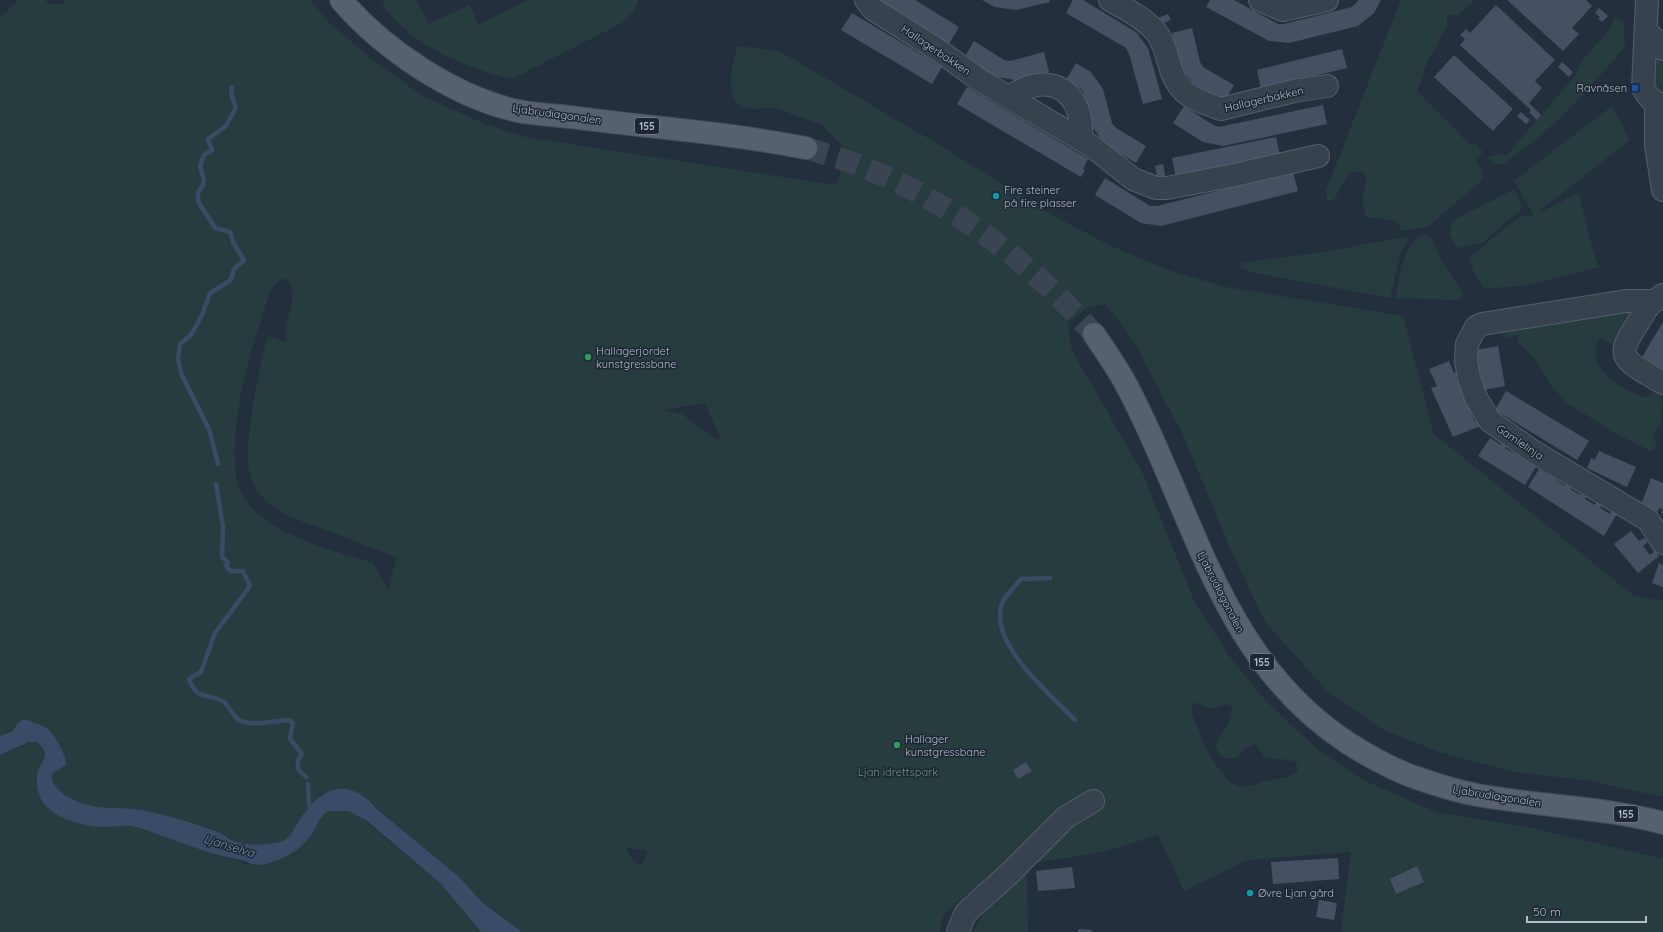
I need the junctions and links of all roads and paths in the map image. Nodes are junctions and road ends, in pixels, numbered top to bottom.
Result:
1 (341, 0) edge
2 (866, 0) edge
3 (1110, 0) edge
4 (1260, 0) edge
5 (1328, 0) edge
6 (1647, 0) edge
7 (1646, 30) junction
8 (1663, 50) edge
9 (1327, 86) dead end
10 (1010, 97) junction
11 (1660, 104) edge
12 (1081, 139) junction
13 (806, 148) tunnel mouth
14 (1318, 156) dead end
15 (1663, 190) edge
16 (1658, 298) edge
17 (1094, 334) tunnel mouth
18 (1663, 383) edge
19 (1656, 522) edge
20 (1663, 543) edge
21 (1093, 801) dead end
22 (1663, 823) edge
23 (958, 932) edge

1 - 13 main road, Ljabrudiagonalen / 155
2 - 10 street, Hallagerbakken
3 - 9 street, Hallagerbakken
4 - 5 street
6 - 7 street
7 - 8 street
7 - 11 street
10 - 12 street, Hallagerbakken
10 - 12 street
11 - 15 street
12 - 14 street, Hallagerbakken
16 - 18 street, Gamlelinja
16 - 19 street, Gamlelinja
17 - 22 main road, Ljabrudiagonalen / 155
19 - 20 street, Gamlelinja
21 - 23 street

